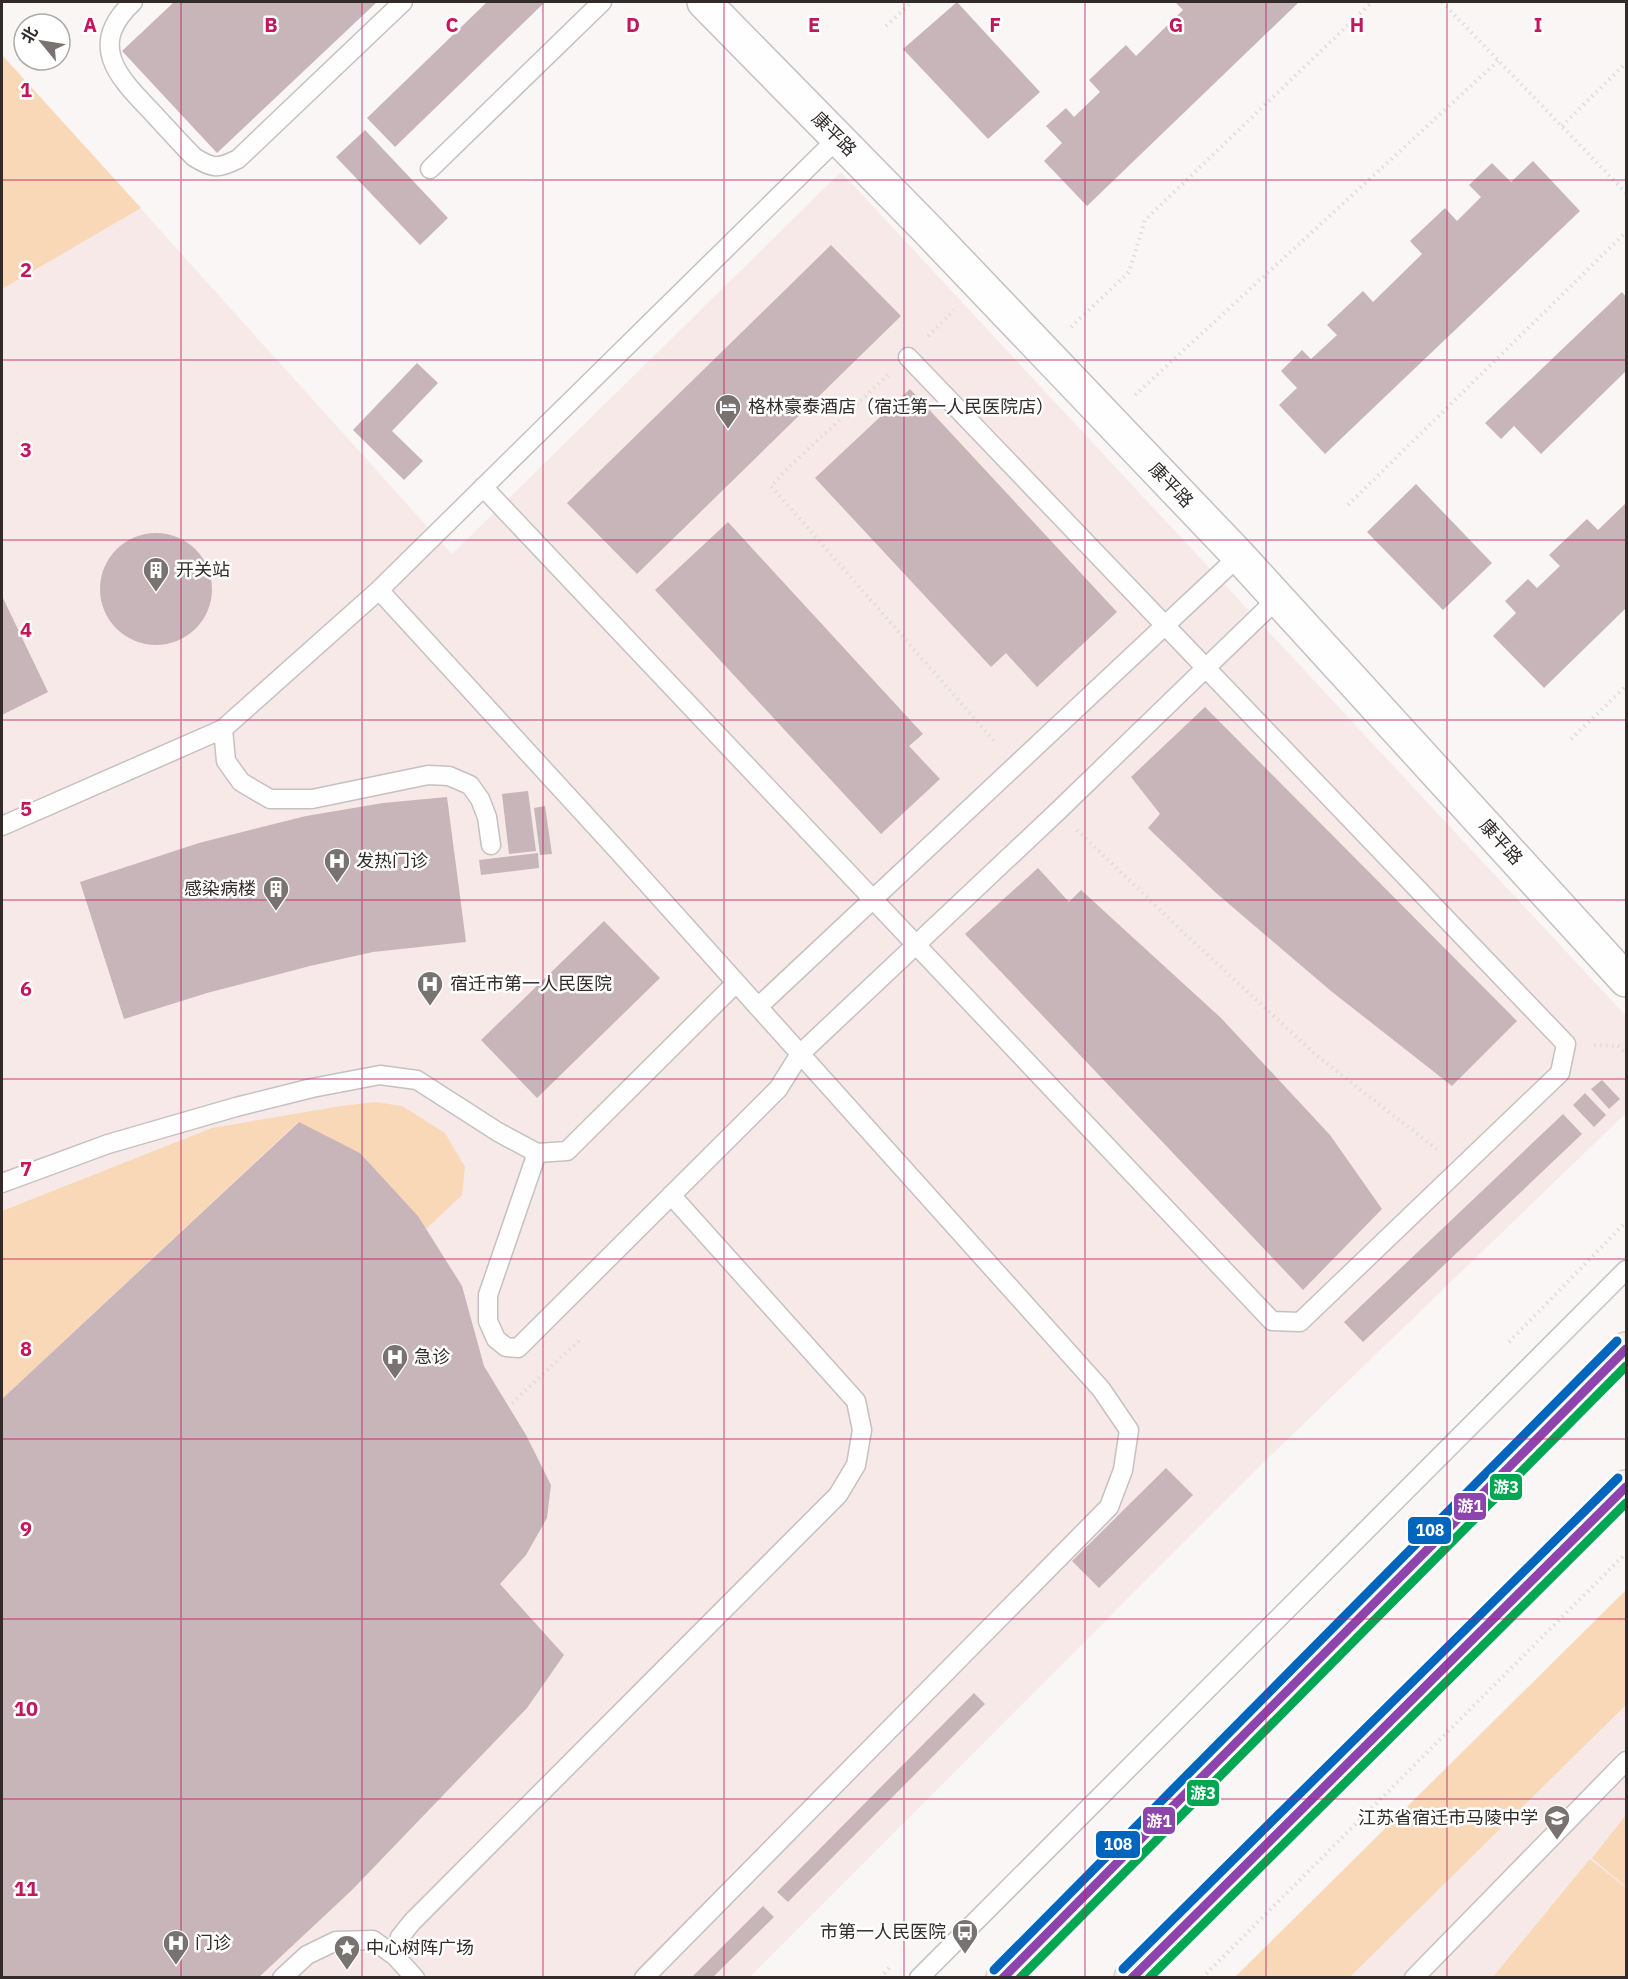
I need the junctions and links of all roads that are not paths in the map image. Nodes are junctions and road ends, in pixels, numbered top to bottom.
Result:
1 (132, 2) edge
2 (403, 2) edge
3 (602, 2) edge
4 (704, 2) edge
5 (838, 138) junction
6 (430, 169) dead end
7 (908, 357) dead end
8 (483, 487) junction
9 (1239, 556) junction
10 (379, 590) junction
11 (1278, 598) junction
12 (1165, 625) junction
13 (1205, 668) junction
14 (223, 729) junction
15 (2, 826) edge
16 (491, 845) dead end
17 (873, 899) junction
18 (916, 944) junction
19 (1626, 980) edge
20 (736, 983) junction
21 (758, 1007) junction
22 (800, 1054) junction
23 (537, 1153) junction
24 (2, 1183) edge
25 (671, 1195) junction
26 (1626, 1270) edge
27 (1626, 1349) edge
28 (1626, 1487) edge
29 (1626, 1761) edge
30 (395, 1956) junction
31 (282, 1977) edge
32 (415, 1977) edge
33 (644, 1977) edge
34 (919, 1977) edge
35 (1003, 1977) edge
36 (1131, 1977) edge
37 (1414, 1977) edge

1 - 2 lane
3 - 6 lane
4 - 5 street, 康平路
5 - 8 lane
5 - 9 street, 康平路
7 - 12 lane
8 - 10 lane
8 - 17 lane
9 - 11 street, 康平路
9 - 12 lane
10 - 14 lane
10 - 20 lane
11 - 13 lane
11 - 19 street, 康平路
12 - 13 lane
12 - 17 lane
13 - 18 lane
13 - 18 lane
14 - 15 lane
14 - 16 lane
17 - 18 lane
17 - 21 lane
18 - 22 lane
20 - 21 lane
20 - 23 lane
21 - 22 lane
22 - 25 lane
22 - 33 lane
23 - 24 lane
23 - 25 lane
25 - 30 lane
26 - 34 lane
27 - 35 main road
28 - 36 main road
29 - 37 lane
30 - 31 lane
30 - 32 lane

